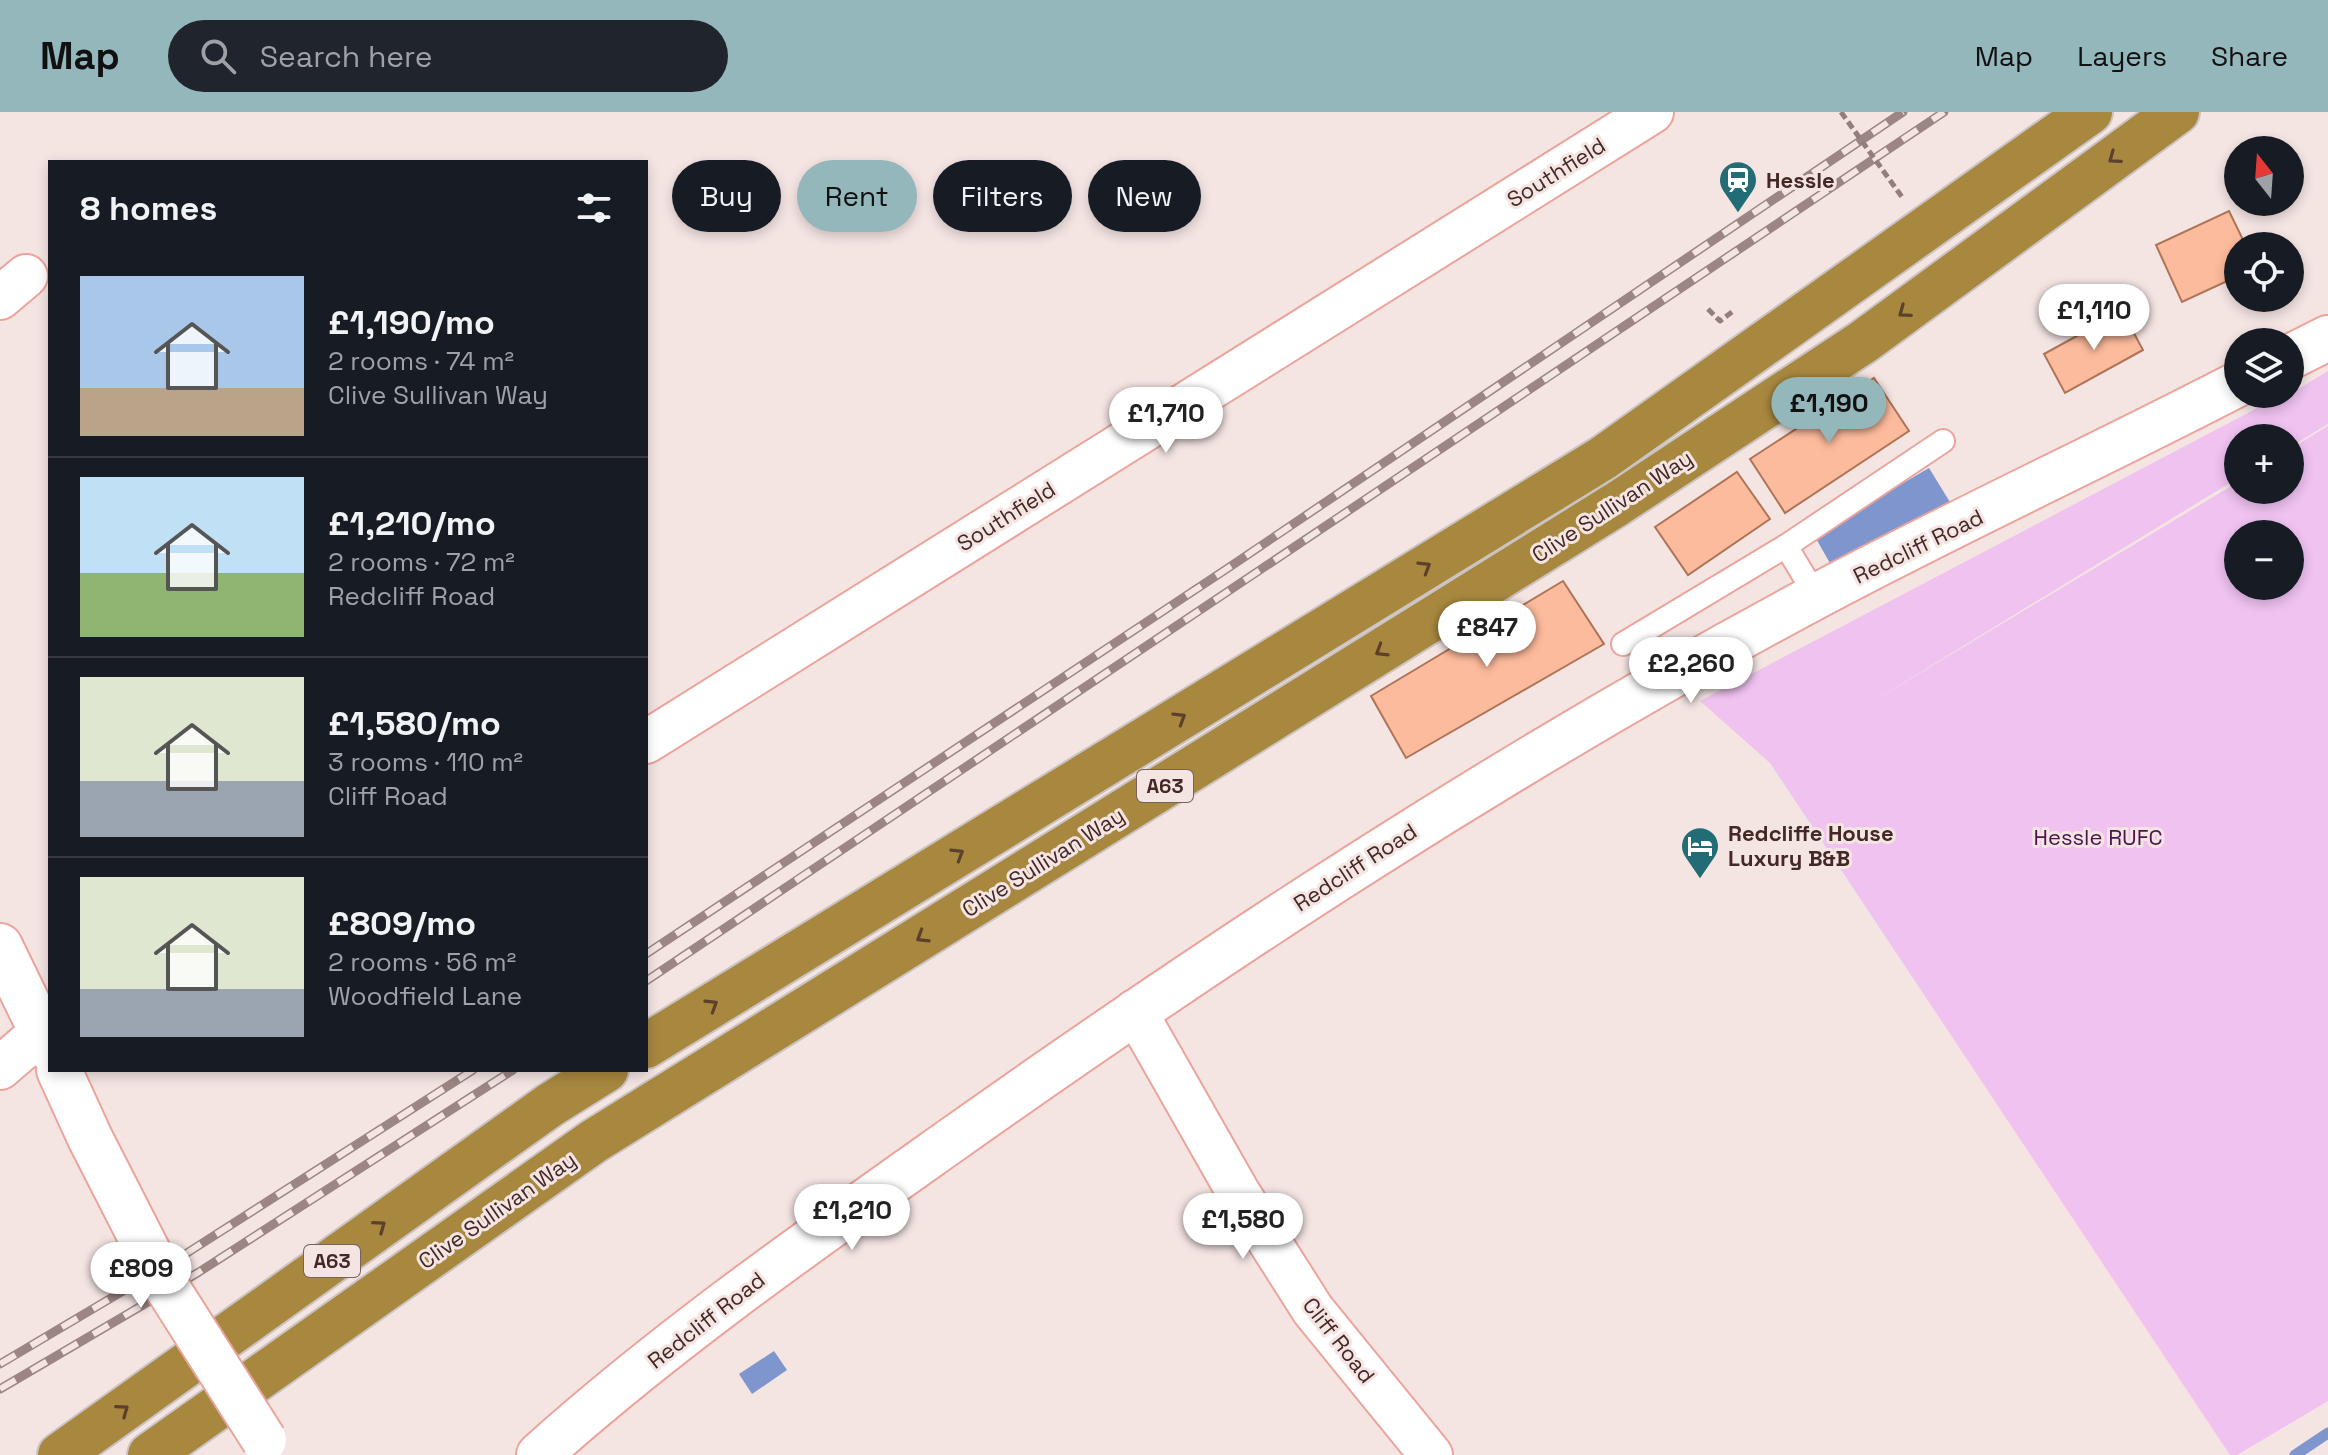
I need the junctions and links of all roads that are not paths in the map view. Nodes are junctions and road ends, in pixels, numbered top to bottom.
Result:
1 (1652, 112) edge
2 (2090, 112) edge
3 (2177, 112) edge
4 (2328, 338) edge
5 (2304, 350) edge
6 (2224, 391) edge
7 (1943, 441) dead end
8 (1786, 546) junction
9 (1816, 596) junction
10 (1623, 644) dead end
11 (648, 741) edge
12 (0, 946) edge
13 (1135, 1011) junction
14 (47, 1039) edge
15 (648, 1045) edge
16 (0, 1068) edge
17 (60, 1072) edge
18 (603, 1072) edge
19 (270, 1448) edge
20 (60, 1455) edge
21 (150, 1455) edge
22 (539, 1455) edge
23 (1431, 1455) edge

1 - 11 street, Southfield
15 -> 2 highway, Clive Sullivan Way / A63
3 -> 21 highway, Clive Sullivan Way / A63
4 - 5 street
6 - 9 street, Redcliff Road
7 - 8 lane
8 - 9 lane
8 - 10 lane
9 - 13 street, Redcliff Road
12 - 14 street
13 - 22 street, Redcliff Road
13 - 23 street, Cliff Road
14 - 16 street
17 - 19 street, bridge
20 -> 18 highway, A63

